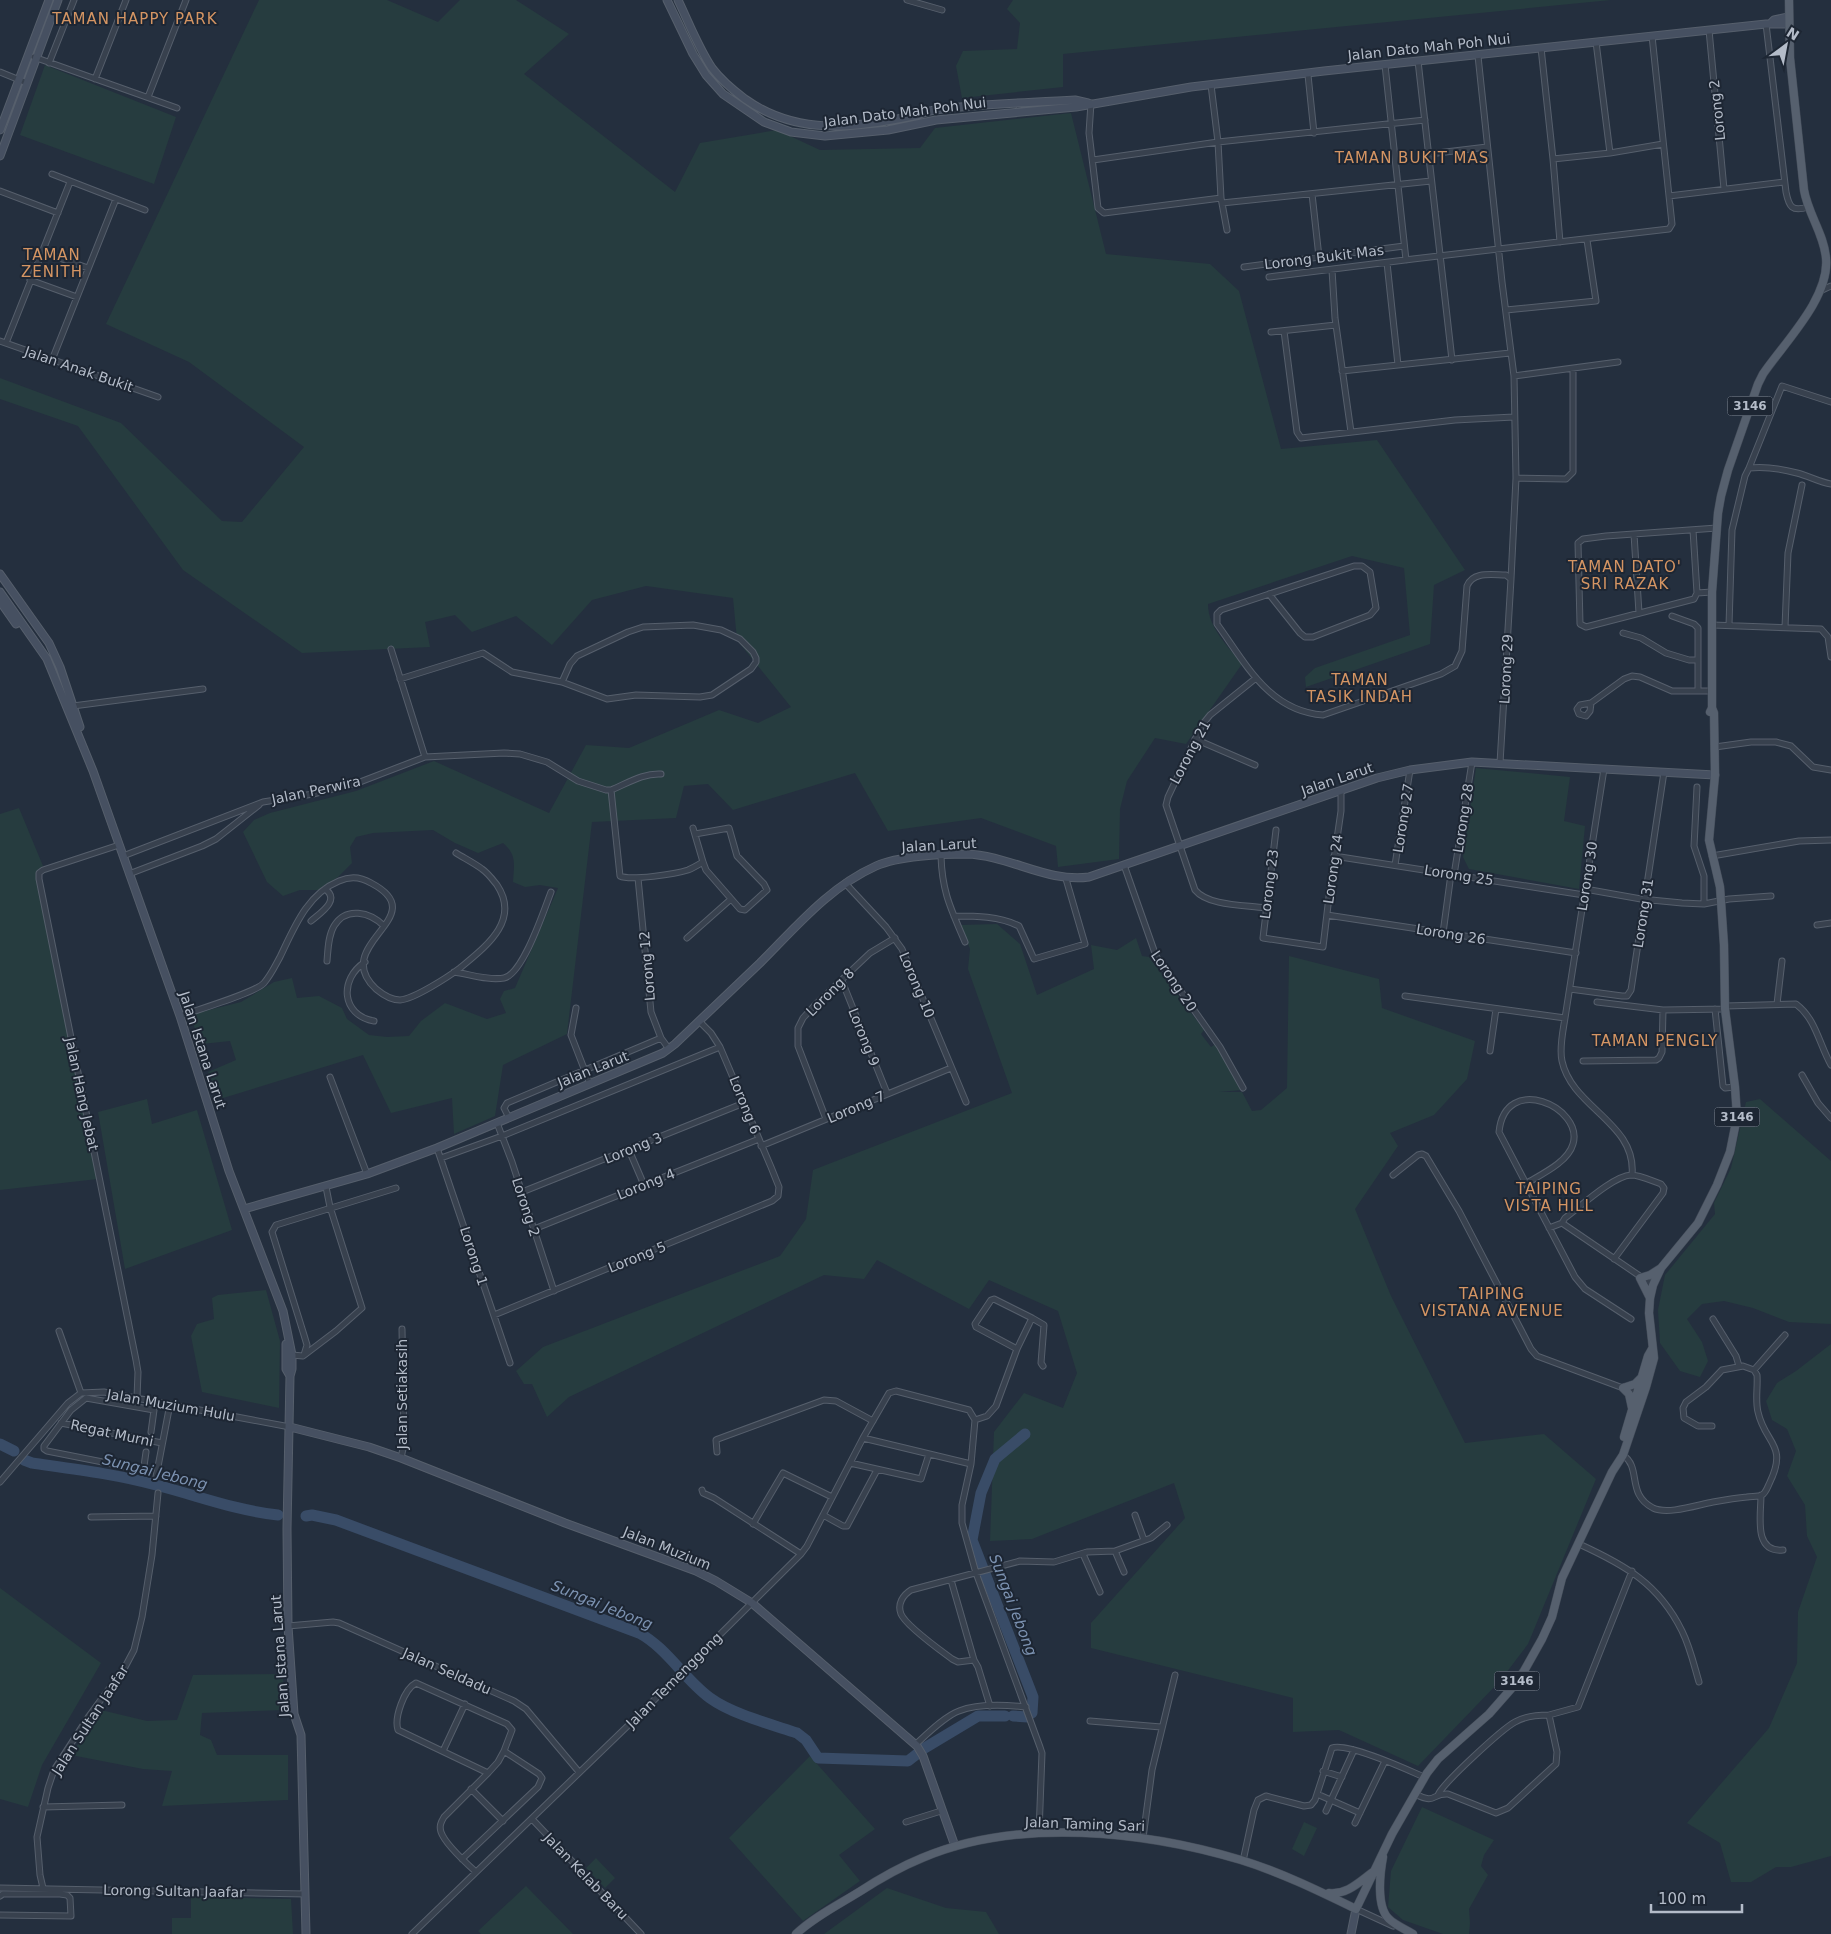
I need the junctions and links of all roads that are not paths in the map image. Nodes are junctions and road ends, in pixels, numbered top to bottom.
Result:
1 (49, 0) edge
2 (58, 0) edge
3 (74, 0) edge
4 (126, 0) edge
5 (186, 0) edge
6 (667, 0) edge
7 (678, 0) edge
8 (907, 0) edge
9 (1789, 0) edge
10 (942, 10) dead end
11 (1788, 21) junction
12 (1768, 24) junction
13 (1708, 30) junction
14 (1652, 36) junction
15 (1596, 42) junction
16 (1541, 48) junction
17 (29, 55) junction
18 (1478, 56) junction
19 (36, 58) junction
20 (1418, 62) junction
21 (49, 63) junction
22 (1385, 65) junction
23 (0, 72) edge
24 (1308, 75) junction
25 (95, 79) junction
26 (19, 80) junction
27 (27, 83) junction
28 (1211, 85) junction
29 (148, 98) junction
30 (1091, 103) junction
31 (9, 107) junction
32 (177, 108) dead end
33 (1425, 120) junction
34 (0, 121) edge
35 (1392, 124) junction
36 (0, 130) edge
37 (1314, 133) junction
38 (1218, 142) junction
39 (1663, 144) junction
40 (1487, 147) junction
41 (1610, 153) junction
42 (1429, 154) junction
43 (0, 156) edge
44 (1553, 159) junction
45 (1093, 160) junction
46 (52, 174) dead end
47 (1431, 180) junction
48 (70, 182) junction
49 (1784, 182) junction
50 (1398, 185) junction
51 (1724, 189) junction
52 (0, 191) edge
53 (1312, 194) junction
54 (1669, 196) junction
55 (116, 199) junction
56 (1222, 201) junction
57 (1808, 207) junction
58 (145, 210) dead end
59 (58, 213) junction
60 (1227, 230) dead end
61 (1587, 240) junction
62 (1560, 242) junction
63 (1404, 246) junction
64 (1499, 250) junction
65 (42, 252) junction
66 (1440, 255) junction
67 (1320, 257) junction
68 (1406, 260) junction
69 (1829, 261) edge
70 (1387, 263) junction
71 (1244, 267) dead end
72 (88, 268) junction
73 (1332, 270) junction
74 (1269, 277) dead end
75 (30, 280) junction
76 (1831, 286) edge
77 (1820, 291) junction
78 (77, 296) junction
79 (1506, 310) junction
80 (1336, 326) junction
81 (1284, 331) junction
82 (1271, 332) dead end
83 (3, 342) edge
84 (1510, 353) junction
85 (52, 360) junction
86 (1452, 360) junction
87 (1618, 362) dead end
88 (1398, 365) junction
89 (1573, 369) junction
90 (1342, 371) junction
91 (1514, 376) junction
92 (158, 397) dead end
93 (1831, 402) edge
94 (1514, 418) junction
95 (1351, 432) junction
96 (1750, 468) junction
97 (1516, 478) junction
98 (1831, 484) edge
99 (1802, 485) dead end
100 (1717, 528) junction
101 (1693, 530) junction
102 (1634, 534) junction
103 (0, 574) edge
104 (1510, 578) junction
105 (1712, 592) junction
106 (1697, 593) junction
107 (1268, 594) junction
108 (1, 596) edge
109 (1639, 613) junction
110 (1672, 616) dead end
111 (1730, 624) junction
112 (1712, 625) junction
113 (1785, 627) junction
114 (1623, 633) dead end
115 (1828, 633) edge
116 (391, 649) dead end
117 (1831, 656) edge
118 (1698, 660) junction
119 (1256, 678) junction
120 (400, 679) junction
121 (562, 682) junction
122 (203, 689) dead end
123 (1698, 691) junction
124 (1712, 691) junction
125 (1592, 703) dead end
126 (73, 706) junction
127 (1712, 708) junction
128 (1195, 739) junction
129 (1715, 747) junction
130 (425, 757) junction
131 (1472, 762) junction
132 (1500, 763) junction
133 (1255, 764) dead end
134 (1410, 770) junction
135 (1604, 770) junction
136 (1831, 770) edge
137 (93, 771) junction
138 (1664, 772) junction
139 (661, 774) dead end
140 (1712, 774) junction
141 (1697, 787) dead end
142 (611, 790) junction
143 (1341, 791) junction
144 (263, 802) junction
145 (1276, 830) dead end
146 (1831, 840) edge
147 (119, 844) junction
148 (1180, 845) junction
149 (1706, 848) junction
150 (456, 853) dead end
151 (123, 856) junction
152 (941, 856) junction
153 (1334, 856) junction
154 (1712, 856) junction
155 (702, 862) junction
156 (1124, 864) junction
157 (1395, 865) junction
158 (1709, 865) junction
159 (129, 874) junction
160 (1453, 874) junction
161 (638, 878) junction
162 (1066, 878) junction
163 (846, 883) junction
164 (326, 889) junction
165 (551, 892) dead end
166 (1584, 892) junction
167 (1771, 896) dead end
168 (1721, 898) junction
169 (731, 899) junction
170 (1646, 900) junction
171 (1704, 904) junction
172 (1265, 908) junction
173 (1327, 915) junction
174 (954, 916) junction
175 (311, 921) dead end
176 (1831, 923) edge
177 (1817, 925) dead end
178 (384, 926) junction
179 (1443, 933) junction
180 (686, 938) dead end
181 (895, 938) junction
182 (965, 942) dead end
183 (1323, 947) joint
184 (1576, 953) junction
185 (327, 961) dead end
186 (1782, 961) dead end
187 (365, 962) junction
188 (454, 972) junction
189 (842, 980) junction
190 (1570, 989) junction
191 (1405, 996) dead end
192 (1597, 1002) dead end
193 (1777, 1004) junction
194 (576, 1008) dead end
195 (1725, 1008) junction
196 (1496, 1009) junction
197 (1715, 1009) junction
198 (1663, 1010) junction
199 (180, 1016) junction
200 (1564, 1018) junction
201 (374, 1021) dead end
202 (699, 1021) junction
203 (661, 1038) junction
204 (720, 1047) junction
205 (669, 1049) junction
206 (1490, 1051) dead end
207 (1584, 1061) dead end
208 (1831, 1065) edge
209 (951, 1068) junction
210 (585, 1070) junction
211 (1802, 1075) dead end
212 (330, 1077) dead end
213 (590, 1084) junction
214 (1734, 1087) junction
215 (1243, 1088) dead end
216 (887, 1093) junction
217 (966, 1102) dead end
218 (744, 1103) junction
219 (509, 1118) junction
220 (1831, 1118) edge
221 (826, 1120) junction
222 (497, 1123) junction
223 (502, 1136) junction
224 (758, 1139) junction
225 (761, 1146) junction
226 (438, 1148) junction
227 (629, 1150) junction
228 (441, 1158) junction
229 (367, 1174) junction
230 (1392, 1175) dead end
231 (1632, 1175) junction
232 (1527, 1183) junction
233 (644, 1185) junction
234 (326, 1187) junction
235 (396, 1188) dead end
236 (522, 1192) junction
237 (778, 1196) joint
238 (330, 1207) junction
239 (244, 1209) junction
240 (1562, 1223) junction
241 (1550, 1228) junction
242 (534, 1230) junction
243 (1614, 1259) junction
244 (1660, 1268) junction
245 (1640, 1278) junction
246 (1653, 1285) junction
247 (554, 1290) junction
248 (1650, 1298) junction
249 (494, 1315) junction
250 (1032, 1318) junction
251 (1631, 1319) dead end
252 (1713, 1319) dead end
253 (402, 1330) dead end
254 (58, 1331) dead end
255 (1786, 1335) dead end
256 (288, 1336) junction
257 (1017, 1349) junction
258 (1652, 1349) junction
259 (292, 1355) junction
260 (304, 1355) junction
261 (510, 1363) dead end
262 (1043, 1366) dead end
263 (1738, 1366) junction
264 (1754, 1370) junction
265 (290, 1376) junction
266 (1642, 1377) junction
267 (1622, 1388) junction
268 (1642, 1391) junction
269 (82, 1393) junction
270 (137, 1398) junction
271 (170, 1404) junction
272 (1632, 1408) junction
273 (974, 1418) junction
274 (873, 1421) junction
275 (62, 1422) junction
276 (1712, 1426) dead end
277 (290, 1427) junction
278 (151, 1432) dead end
279 (863, 1438) junction
280 (162, 1443) junction
281 (146, 1452) dead end
282 (717, 1452) dead end
283 (929, 1454) junction
284 (1620, 1454) junction
285 (401, 1458) junction
286 (850, 1463) junction
287 (971, 1464) junction
288 (877, 1470) junction
289 (156, 1477) dead end
290 (0, 1482) edge
291 (702, 1490) dead end
292 (158, 1493) dead end
293 (1761, 1495) junction
294 (832, 1497) junction
295 (823, 1515) junction
296 (1135, 1515) dead end
297 (91, 1516) dead end
298 (156, 1516) junction
299 (753, 1524) junction
300 (1167, 1525) dead end
301 (1144, 1540) junction
302 (1579, 1544) junction
303 (1783, 1550) dead end
304 (1115, 1551) junction
305 (801, 1554) junction
306 (1082, 1554) junction
307 (1632, 1570) junction
308 (1124, 1572) dead end
309 (976, 1573) junction
310 (951, 1580) junction
311 (1100, 1592) dead end
312 (752, 1604) junction
313 (288, 1626) junction
314 (974, 1660) junction
315 (1175, 1675) dead end
316 (1699, 1682) dead end
317 (465, 1704) junction
318 (990, 1706) junction
319 (1026, 1708) junction
320 (1549, 1714) junction
321 (1090, 1721) dead end
322 (1161, 1727) junction
323 (916, 1745) junction
324 (1354, 1750) junction
325 (443, 1751) junction
326 (504, 1751) junction
327 (1385, 1761) junction
328 (1323, 1771) junction
329 (488, 1772) junction
330 (579, 1772) junction
331 (1342, 1778) junction
332 (1424, 1778) junction
333 (471, 1789) junction
334 (1317, 1794) junction
335 (1415, 1794) junction
336 (1438, 1796) junction
337 (1332, 1800) junction
338 (122, 1804) dead end
339 (43, 1807) junction
340 (942, 1811) junction
341 (1326, 1811) dead end
342 (1360, 1813) junction
343 (532, 1819) junction
344 (503, 1821) junction
345 (906, 1822) dead end
346 (1355, 1823) dead end
347 (1039, 1833) junction
348 (1143, 1838) junction
349 (954, 1846) junction
350 (1384, 1850) junction
351 (462, 1859) junction
352 (1243, 1861) junction
353 (1374, 1871) junction
354 (476, 1872) junction
355 (0, 1888) edge
356 (44, 1888) junction
357 (1322, 1893) junction
358 (305, 1894) junction
359 (0, 1896) edge
360 (1356, 1909) junction
361 (0, 1915) edge
362 (306, 1934) edge
363 (412, 1934) edge
364 (641, 1934) edge
365 (796, 1934) edge
366 (1351, 1934) edge
367 (1412, 1934) edge

1 - 17 main road
2 - 19 main road
3 - 21 street
4 - 25 street
5 - 29 street
6 - 30 main road, Jalan Dato Mah Poh Nui
7 - 30 main road, Jalan Dato Mah Poh Nui
8 - 10 street
9 - 11 main road, 3146
11 - 12 main road, Jalan Dato Mah Poh Nui
11 - 57 main road, 3146
12 - 13 main road, Jalan Dato Mah Poh Nui
12 - 49 street
13 - 14 main road, Jalan Dato Mah Poh Nui
13 - 51 street, Lorong 2
14 - 15 main road, Jalan Dato Mah Poh Nui
14 - 39 street
15 - 16 main road, Jalan Dato Mah Poh Nui
15 - 41 street
16 - 18 main road, Jalan Dato Mah Poh Nui
16 - 44 street
17 - 19 street
17 - 26 main road
18 - 20 main road, Jalan Dato Mah Poh Nui
18 - 40 street, Lorong 29
19 - 21 street
19 - 27 main road
20 - 22 main road, Jalan Dato Mah Poh Nui
20 - 33 street
21 - 25 street
22 - 24 main road, Jalan Dato Mah Poh Nui
22 - 35 street
23 - 26 street
24 - 28 main road, Jalan Dato Mah Poh Nui
24 - 37 street
25 - 29 street
26 - 27 street
26 - 31 main road
27 - 43 main road
28 - 30 main road, Jalan Dato Mah Poh Nui
28 - 38 street
29 - 32 street
30 - 45 street
31 - 34 main road
31 - 36 main road
33 - 35 street
33 - 42 street
35 - 37 street
35 - 50 street
37 - 38 street
38 - 45 street
38 - 56 street
39 - 41 street
39 - 54 street
40 - 42 street
40 - 64 street, Lorong 29
41 - 44 street
42 - 47 street
44 - 62 street
45 - 56 street
46 - 48 street
47 - 50 street
47 - 66 street
48 - 55 street
48 - 59 street
49 - 51 street
49 - 57 street
50 - 53 street
50 - 63 street
51 - 54 street
52 - 59 street
53 - 56 street
53 - 67 street
54 - 61 street
55 - 58 street
55 - 72 street
56 - 60 street
57 - 69 main road, 3146
59 - 65 street
61 - 62 street
61 - 79 street
62 - 64 street
63 - 67 street, Lorong Bukit Mas
63 - 68 street
64 - 66 street
64 - 79 street, Lorong 29
65 - 72 street
65 - 75 street
66 - 68 street
66 - 86 street
67 - 71 street, Lorong Bukit Mas
68 - 70 street
69 - 77 main road, 3146
70 - 73 street
70 - 88 street
72 - 78 street
73 - 74 street
73 - 80 street
75 - 78 street
75 - 83 street
76 - 77 street
77 - 100 main road, 3146
78 - 85 street
79 - 84 street, Lorong 29
80 - 81 street
80 - 90 street
81 - 82 street
81 - 95 street
83 - 85 street, Jalan Anak Bukit
84 - 86 street
84 - 91 street, Lorong 29
85 - 92 street, Jalan Anak Bukit
86 - 88 street
87 - 89 street
88 - 90 street
89 - 91 street
89 - 97 street
90 - 95 street
91 - 94 street, Lorong 29
93 - 96 street
94 - 95 street
94 - 97 street, Lorong 29
96 - 98 street
96 - 111 street
97 - 104 street, Lorong 29
99 - 113 street
100 - 101 street
100 - 105 main road, 3146
101 - 102 street
101 - 106 street
102 - 109 street
102 - 109 street
103 - 126 main road, Jalan Istana Larut
104 - 119 street
104 - 132 street, Lorong 29
105 - 106 street
105 - 112 main road, 3146
106 - 109 street
107 - 107 street
107 - 119 street
108 - 137 main road, Jalan Istana Larut
110 - 118 street
111 - 112 street
111 - 113 street
112 - 124 main road, 3146
113 - 115 street
114 - 118 street
115 - 117 street
116 - 120 street
118 - 123 street
119 - 128 street, Lorong 21
120 - 121 street
120 - 130 street
121 - 121 street
122 - 126 street
123 - 124 street
123 - 125 street
124 - 127 main road, 3146
126 - 137 main road, Jalan Istana Larut
127 - 129 main road, 3146
127 - 140 main road, 3146
128 - 133 street
128 - 148 street, Lorong 21
129 - 136 street
129 - 140 main road, 3146
130 - 142 street, Jalan Perwira
130 - 144 street, Jalan Perwira
131 - 132 main road, Jalan Larut
131 - 134 main road, Jalan Larut
131 - 160 street, Lorong 28
132 - 135 main road, Jalan Larut
134 - 143 main road, Jalan Larut
134 - 157 street, Lorong 27
135 - 138 main road, Jalan Larut
135 - 166 street, Lorong 30
137 - 147 main road, Jalan Istana Larut
138 - 140 main road, Jalan Larut
138 - 170 street, Lorong 31
139 - 142 street
140 - 149 main road, 3146
140 - 154 main road, 3146
141 - 171 street
142 - 161 street
143 - 148 main road, Jalan Larut
143 - 153 street, Lorong 24
144 - 151 street, Jalan Perwira
144 - 159 street, Jalan Perwira
145 - 172 street, Lorong 23
146 - 154 street
147 - 151 main road, Jalan Istana Larut
147 - 270 street, Jalan Hang Jebat
148 - 156 main road, Jalan Larut
148 - 172 street, Lorong 21
149 - 154 main road
149 - 158 main road, 3146
150 - 188 street
151 - 159 main road, Jalan Istana Larut
152 - 162 main road, Jalan Larut
152 - 163 main road, Jalan Larut
152 - 174 street
153 - 157 street, Lorong 25
153 - 173 street, Lorong 24
154 - 158 main road
154 - 168 main road, 3146
155 - 161 street
155 - 169 street
155 - 169 street
156 - 162 main road, Jalan Larut
156 - 215 street, Lorong 20
157 - 160 street, Lorong 25
158 - 168 main road, 3146
159 - 199 main road, Jalan Istana Larut
160 - 166 street, Lorong 25
160 - 179 street, Lorong 28
161 - 203 street, Lorong 12
162 - 174 street
163 - 181 street, Lorong 10
163 - 202 main road, Jalan Larut
164 - 175 street
164 - 178 street
164 - 199 street
165 - 188 street
166 - 170 street, Lorong 25
166 - 184 street, Lorong 30
167 - 168 street, Lorong 25
168 - 171 street, Lorong 25
168 - 195 main road, 3146
169 - 180 street
170 - 171 street, Lorong 25
170 - 190 street, Lorong 31
172 - 183 street, Lorong 23
173 - 179 street, Lorong 26
173 - 183 street, Lorong 24
174 - 182 street
176 - 177 street
178 - 185 street
178 - 187 street
179 - 184 street, Lorong 26
181 - 189 street, Lorong 8
181 - 209 street, Lorong 10
184 - 190 street, Lorong 30
186 - 193 street
187 - 188 street
187 - 201 street
189 - 216 street, Lorong 9
189 - 221 street, Lorong 8
190 - 200 street, Lorong 30
191 - 196 street
192 - 198 street
193 - 195 street
193 - 208 street
194 - 210 street
195 - 197 street
195 - 214 main road, 3146
196 - 200 street
196 - 206 street
197 - 198 street
197 - 214 street
198 - 207 street
199 - 239 main road, Jalan Istana Larut
200 - 231 street, Lorong 30
202 - 204 street, Lorong 6
202 - 205 main road, Jalan Larut
203 - 205 street, Lorong 12
203 - 210 street
204 - 218 street, Lorong 6
204 - 223 street, Jalan Larut
205 - 213 main road, Jalan Larut
209 - 216 street, Lorong 7
209 - 217 street, Lorong 10
210 - 213 street
210 - 219 street
211 - 220 street
212 - 229 street
213 - 219 main road, Jalan Larut
214 - 244 main road, 3146
216 - 221 street, Lorong 7
218 - 224 street, Lorong 6
218 - 227 street, Lorong 3
219 - 222 main road, Jalan Larut
221 - 225 street, Lorong 7
222 - 223 street, Lorong 2
222 - 226 main road, Jalan Larut
223 - 228 street, Jalan Larut
223 - 236 street, Lorong 2
224 - 225 street, Lorong 6
224 - 233 street, Lorong 4
225 - 237 street, Lorong 6
226 - 228 street, Lorong 1
226 - 229 main road, Jalan Larut
227 - 233 street
227 - 236 street, Lorong 3
228 - 249 street, Lorong 1
229 - 234 main road, Jalan Larut
230 - 267 street
231 - 240 street
231 - 243 street
232 - 232 street
232 - 241 street
233 - 242 street, Lorong 4
234 - 238 street
234 - 239 main road, Jalan Larut
235 - 238 street
236 - 242 street, Lorong 2
237 - 247 street, Lorong 5
238 - 260 street
238 - 260 street
239 - 256 main road, Jalan Istana Larut
240 - 241 street
240 - 243 street
241 - 251 street
242 - 247 street, Lorong 2
243 - 245 street
244 - 245 main road
244 - 246 main road, 3146
245 - 246 street
245 - 248 main road
246 - 248 main road, 3146
247 - 249 street, Lorong 5
248 - 258 main road, 3146
249 - 261 street, Lorong 1
250 - 257 street
250 - 257 street
250 - 262 street
252 - 263 street
253 - 285 street, Jalan Setiakasih
254 - 269 street
255 - 264 street
256 - 259 main road, Jalan Istana Larut
256 - 265 main road, Jalan Istana Larut
257 - 273 street
258 - 266 main road, 3146
258 - 268 main road, 3146
259 - 260 street
259 - 265 main road, Jalan Istana Larut
263 - 264 street
263 - 276 street
264 - 293 street
265 - 277 main road, Jalan Istana Larut
266 - 267 main road
266 - 268 main road, 3146
267 - 268 street
267 - 272 main road
268 - 272 main road, 3146
268 - 284 main road, 3146
269 - 270 street, Jalan Muzium Hulu
269 - 290 street
270 - 271 street, Jalan Muzium Hulu
271 - 277 street, Jalan Muzium Hulu
271 - 280 street
272 - 284 main road, 3146
273 - 274 street, Jalan Temenggong
273 - 287 street
274 - 279 street, Jalan Temenggong
274 - 282 street
275 - 278 street
275 - 280 street, Regat Murni
275 - 281 street
277 - 285 main road, Jalan Muzium
277 - 313 main road, Jalan Istana Larut
279 - 283 street
279 - 286 street, Jalan Temenggong
280 - 289 street
283 - 287 street
283 - 288 street
284 - 293 street
284 - 302 main road, 3146
285 - 312 main road, Jalan Muzium
286 - 288 street
286 - 294 street, Jalan Temenggong
287 - 309 street
288 - 295 street
291 - 299 street
292 - 298 street, Jalan Sultan Jaafar
293 - 303 street
294 - 295 street, Jalan Temenggong
294 - 299 street
295 - 305 street, Jalan Temenggong
296 - 301 street
297 - 298 street
298 - 339 street, Jalan Sultan Jaafar
299 - 305 street
300 - 301 street
301 - 304 street
302 - 307 street
302 - 332 main road, 3146
304 - 306 street
304 - 308 street
305 - 312 street, Jalan Temenggong
306 - 309 street
306 - 311 street
307 - 316 street
307 - 320 street
309 - 310 street
309 - 319 street
310 - 314 street
310 - 314 street
312 - 323 main road, Jalan Muzium
312 - 330 street, Jalan Temenggong
313 - 330 street, Jalan Seldadu
313 - 358 main road, Jalan Istana Larut
314 - 318 street
315 - 322 street
317 - 325 street
317 - 325 street
317 - 326 street
318 - 319 street
318 - 323 street
319 - 347 street
320 - 336 street
320 - 336 street
321 - 322 street
322 - 348 street
323 - 340 main road, Jalan Muzium
324 - 327 street
324 - 328 street
324 - 331 street
325 - 329 street
326 - 329 street
326 - 344 street
327 - 332 street
327 - 342 street
328 - 331 street
328 - 334 street
329 - 333 street
330 - 343 street, Jalan Temenggong
331 - 337 street
332 - 335 main road, 3146
333 - 344 street
333 - 351 street
334 - 337 street
334 - 352 street
335 - 336 street
335 - 350 main road, 3146
337 - 341 street
337 - 342 street
338 - 339 street
339 - 356 street, Jalan Sultan Jaafar
340 - 345 street
340 - 349 main road, Jalan Muzium
342 - 346 street
343 - 354 street, Jalan Temenggong
343 - 364 street, Jalan Kelab Baru
344 - 351 street
347 - 348 main road, Jalan Taming Sari
347 - 349 main road, Jalan Taming Sari
348 - 352 main road, Jalan Taming Sari
349 - 365 main road, Jalan Taming Sari
350 - 353 main road, 3146
350 - 367 main road
351 - 354 street
352 - 357 main road, Jalan Taming Sari
353 - 357 main road
353 - 360 main road, 3146
354 - 363 street, Jalan Temenggong
355 - 356 street, Lorong Sultan Jaafar
356 - 358 street, Lorong Sultan Jaafar
357 - 360 main road, Jalan Taming Sari
358 - 362 main road, Jalan Istana Larut
359 - 361 street
360 - 366 main road
360 - 367 street

